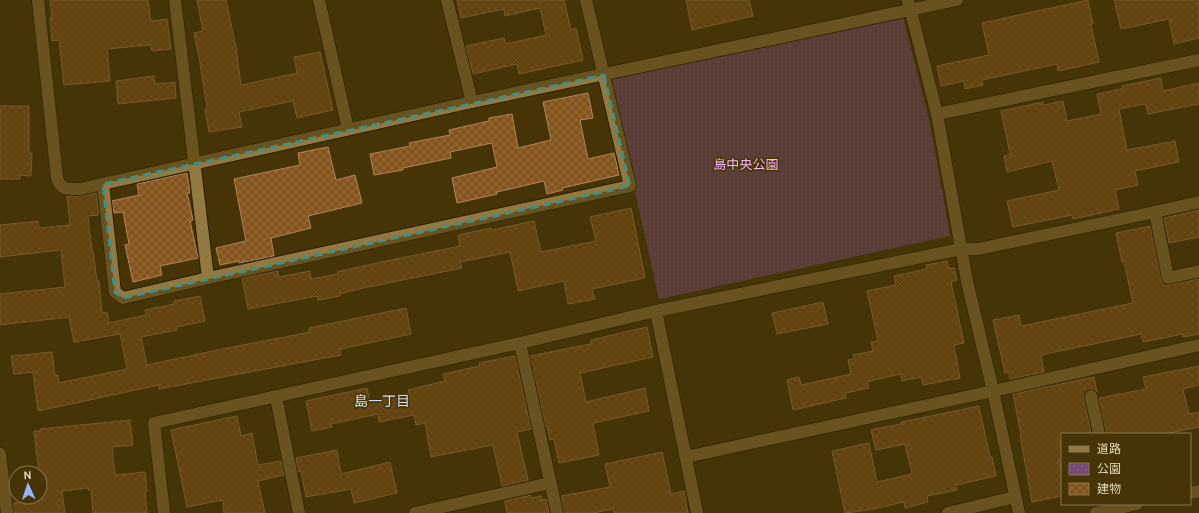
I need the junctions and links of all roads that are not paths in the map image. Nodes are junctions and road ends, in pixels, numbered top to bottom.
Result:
1 (38, 0) edge
2 (175, 0) edge
3 (320, 0) edge
4 (447, 0) edge
5 (586, 0) edge
6 (956, 0) edge
7 (909, 5) edge
8 (1199, 60) edge
9 (604, 75) junction
10 (472, 102) junction
11 (937, 114) junction
12 (348, 129) junction
13 (194, 164) junction
14 (103, 184) junction
15 (1199, 202) edge
16 (1155, 212) junction
17 (961, 249) junction
18 (1199, 271) edge
19 (208, 278) junction
20 (656, 311) junction
21 (520, 343) junction
22 (1199, 345) edge
23 (993, 392) junction
24 (1091, 396) dead end
25 (276, 397) junction
26 (1099, 433) edge
27 (0, 454) edge
28 (0, 457) edge
29 (686, 457) junction
30 (550, 483) junction
31 (1015, 497) junction
32 (1126, 505) edge
33 (1114, 506) edge
34 (7, 513) edge
35 (164, 513) edge
36 (300, 513) edge
37 (414, 513) edge
38 (556, 513) edge
39 (697, 513) edge
40 (948, 513) edge
41 (1019, 513) edge
42 (1096, 513) edge

1 - 14 street
2 - 13 street
3 - 12 street
4 - 10 street
5 - 9 street
6 - 7 street
7 - 9 street
7 - 11 street
8 - 11 street
9 - 10 street
9 - 19 street
10 - 12 street
11 - 17 street
12 - 13 street
13 - 14 street
13 - 19 street
14 - 19 street
15 - 16 street
16 - 17 street
16 - 18 street
17 - 20 street
17 - 23 street
20 - 21 street
20 - 29 street
21 - 25 street
21 - 30 street
22 - 23 street
23 - 29 street
23 - 31 street
24 - 26 street
25 - 35 street
25 - 36 street
27 - 28 street
28 - 34 street
29 - 39 street
30 - 37 street
30 - 38 street
31 - 40 street
31 - 41 street
32 - 33 street
33 - 42 street

